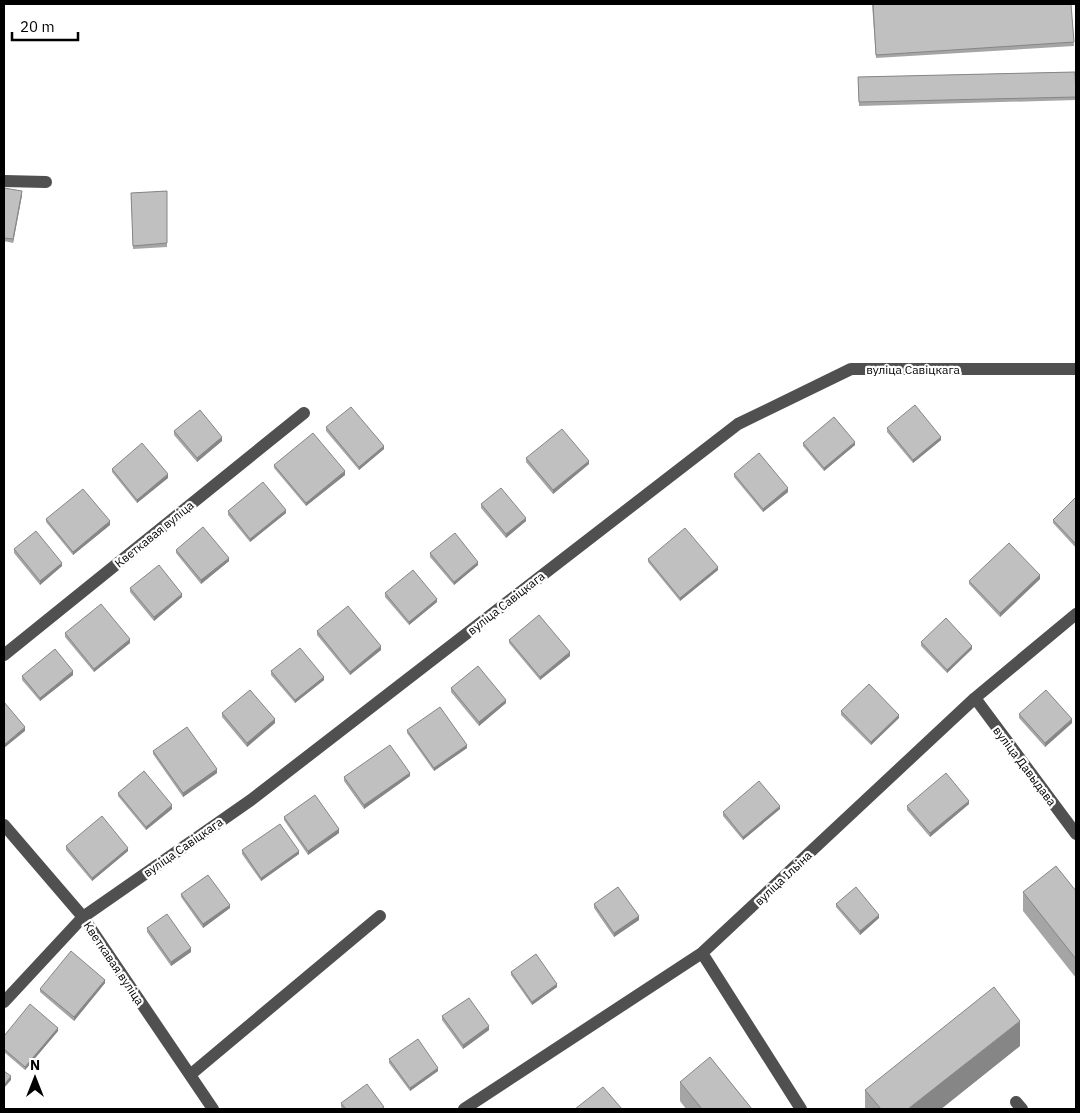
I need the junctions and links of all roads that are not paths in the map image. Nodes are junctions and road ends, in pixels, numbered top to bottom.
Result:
1 (4, 181) edge
2 (46, 182) dead end
3 (1076, 369) edge
4 (304, 412) dead end
5 (1076, 614) edge
6 (4, 655) edge
7 (975, 698) junction
8 (4, 824) edge
9 (1076, 834) edge
10 (380, 916) dead end
11 (83, 917) junction
12 (702, 954) junction
13 (4, 1002) edge
14 (190, 1075) junction
15 (213, 1109) edge
16 (464, 1109) edge
17 (801, 1109) edge

1 - 2 street
3 - 11 street, вуліца Савіцкага
4 - 6 street, Кветкавая вуліца
5 - 7 street, вуліца Ільіна
7 - 9 street, вуліца Давыдава
7 - 12 street, вуліца Ільіна
8 - 11 street, Кветкавая вуліца
10 - 14 street
11 - 13 street, вуліца Савіцкага
11 - 14 street, Кветкавая вуліца
12 - 16 street, вуліца Ільіна
12 - 17 street
14 - 15 street, Кветкавая вуліца

